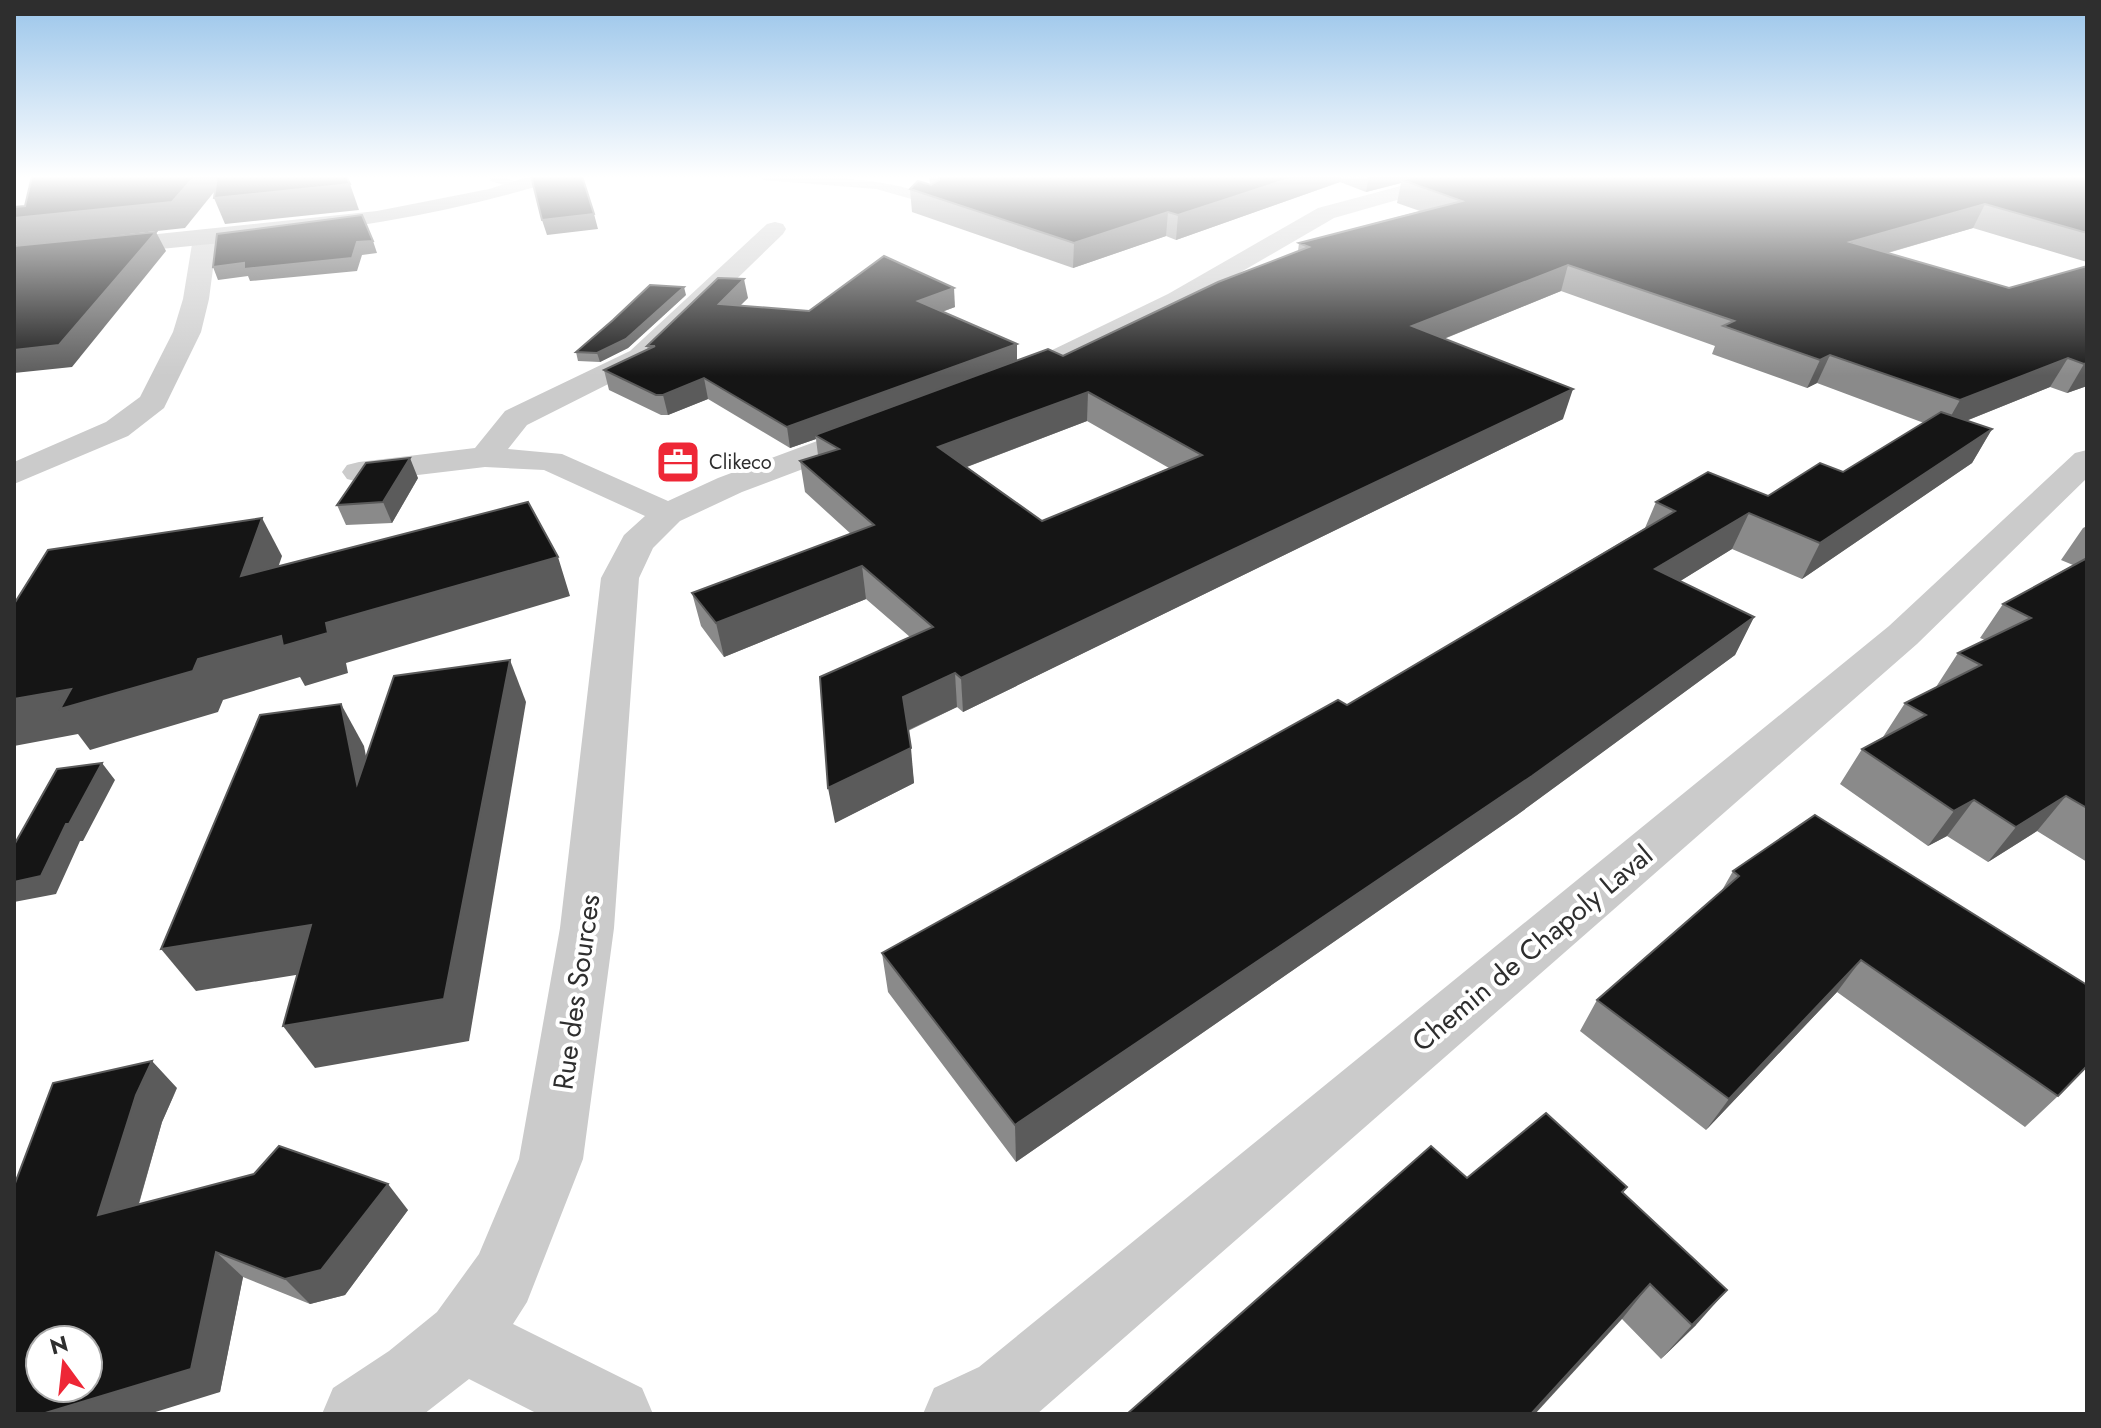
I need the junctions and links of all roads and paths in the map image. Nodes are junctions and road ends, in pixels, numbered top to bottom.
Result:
1 (156, 243) edge
2 (204, 243) edge
3 (761, 243) edge
4 (1275, 243) edge
5 (14, 256) edge
6 (990, 388) edge
7 (917, 415) edge
8 (485, 457) junction
9 (2087, 460) edge
10 (359, 472) edge
11 (14, 474) edge
12 (668, 514) junction
13 (462, 1337) junction
14 (359, 1414) edge
15 (616, 1414) edge
16 (960, 1414) edge

1 - 5 street
2 - 11 street
3 - 8 street
4 - 6 street
7 - 12 street, Rue des Sources
8 - 10 street
8 - 12 street
9 - 16 street, Chemin de Chapoly Laval
12 - 13 street, Rue des Sources
13 - 14 street, Rue des Sources
13 - 15 street

